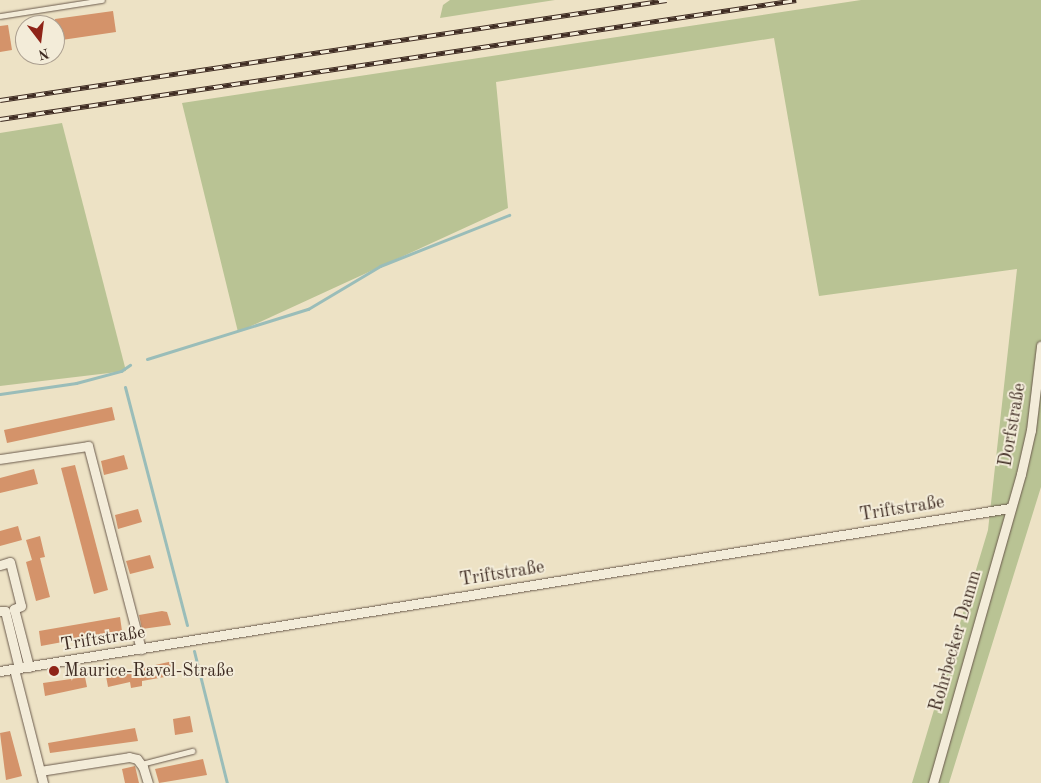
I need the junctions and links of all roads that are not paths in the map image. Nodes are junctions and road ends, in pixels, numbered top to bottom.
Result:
1 (102, 0) edge
2 (0, 16) edge
3 (1041, 346) edge
4 (0, 459) edge
5 (1010, 508) junction
6 (0, 565) edge
7 (6, 611) edge
8 (141, 649) junction
9 (29, 667) junction
10 (17, 669) junction
11 (0, 672) edge
12 (192, 751) dead end
13 (141, 764) junction
14 (40, 771) junction
15 (43, 783) edge
16 (148, 783) edge
17 (933, 783) edge

1 - 2 lane
3 - 5 street, Dorfstraße
4 - 8 street
5 - 8 street, Triftstraße
5 - 17 street, Rohrbecker Damm
6 - 7 street
7 - 9 street
7 - 10 street
8 - 9 street, Triftstraße
9 - 10 street, Triftstraße
10 - 11 street, Triftstraße
10 - 14 street
12 - 13 lane
13 - 14 street
13 - 16 street
14 - 15 street

